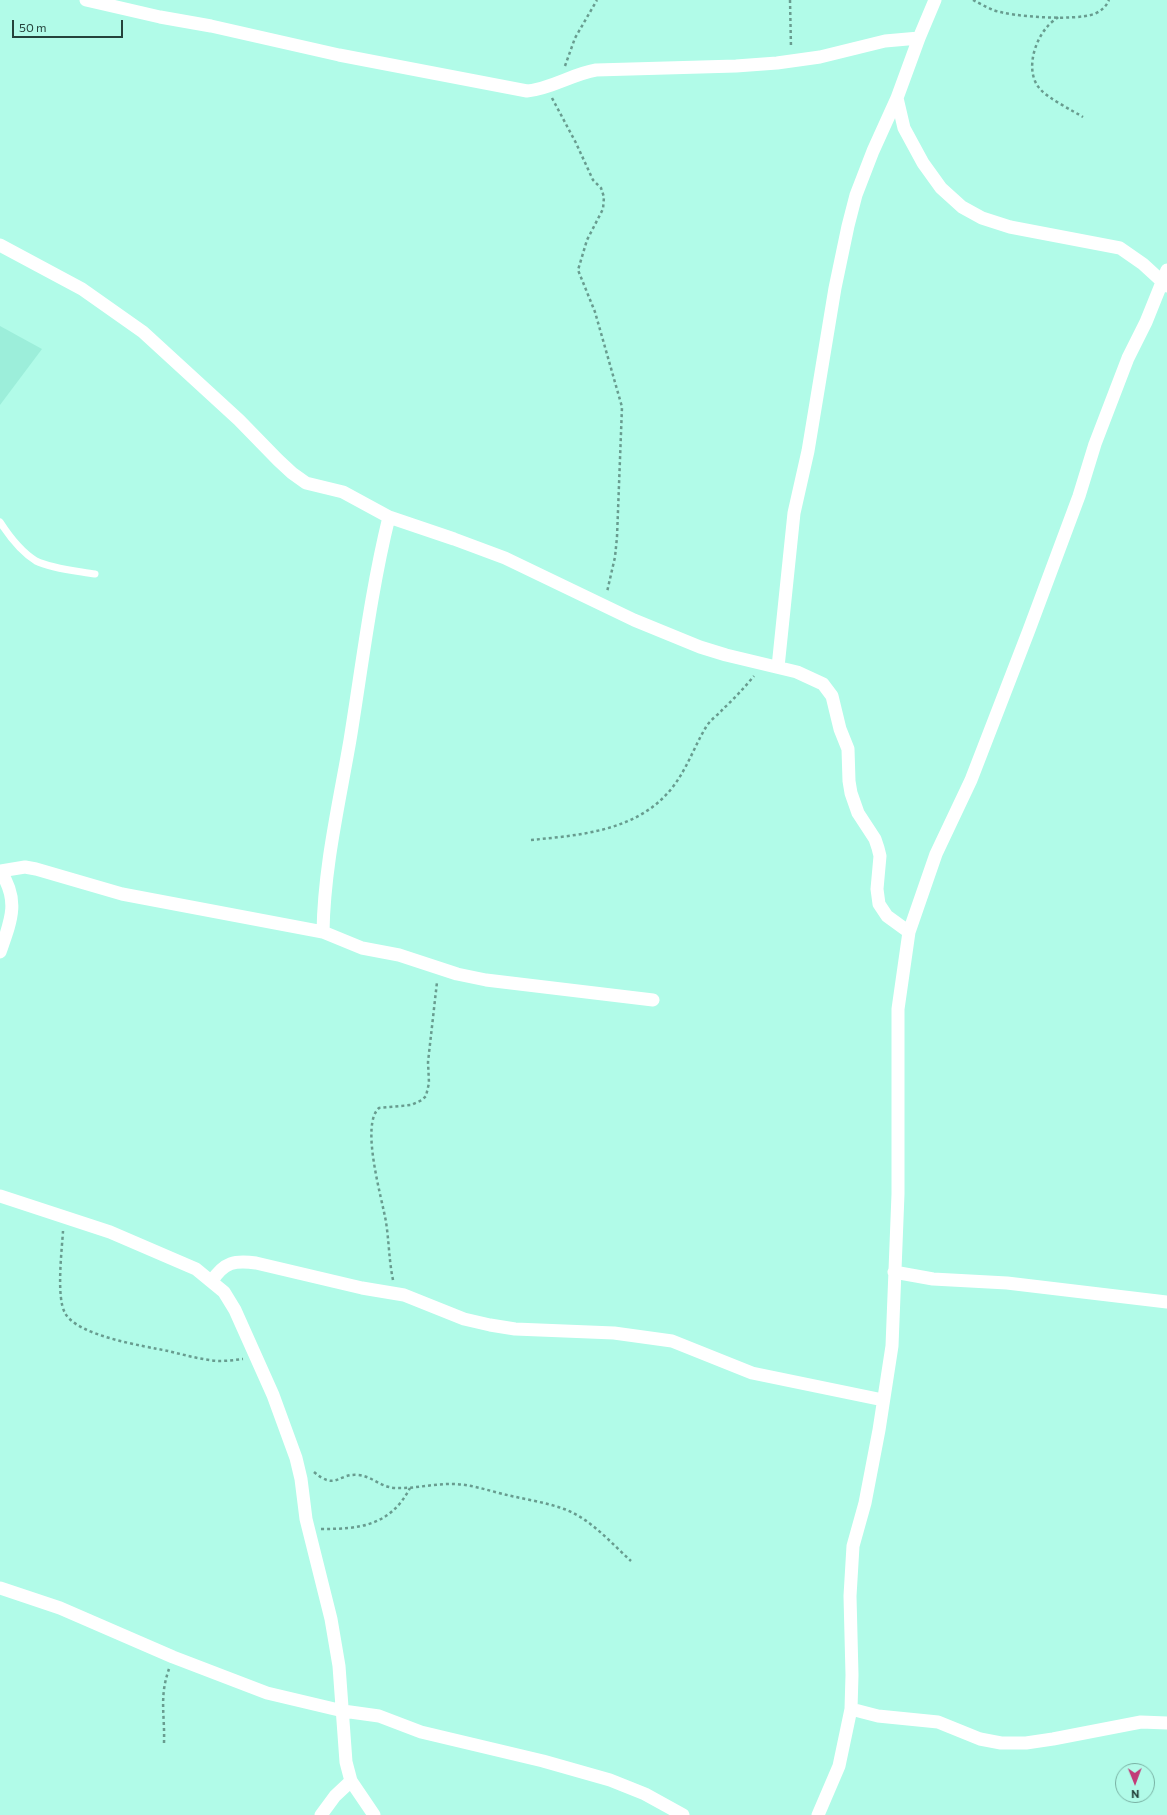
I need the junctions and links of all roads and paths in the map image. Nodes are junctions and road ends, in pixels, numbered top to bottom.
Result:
1 (86, 0) edge
2 (597, 0) edge
3 (790, 0) edge
4 (935, 0) edge
5 (973, 0) edge
6 (1109, 0) edge
7 (1059, 17) junction
8 (919, 38) junction
9 (792, 61) junction
10 (561, 81) junction
11 (546, 87) junction
12 (897, 98) junction
13 (1083, 117) dead end
14 (0, 245) edge
15 (1167, 270) edge
16 (1165, 284) edge
17 (389, 517) junction
18 (0, 522) edge
19 (95, 574) dead end
20 (604, 606) junction
21 (765, 664) junction
22 (778, 667) junction
23 (531, 840) dead end
24 (0, 871) edge
25 (323, 932) junction
26 (909, 932) junction
27 (0, 952) edge
28 (438, 968) junction
29 (653, 1000) dead end
30 (0, 1196) edge
31 (64, 1218) junction
32 (894, 1272) junction
33 (212, 1281) junction
34 (395, 1292) junction
35 (1167, 1302) edge
36 (258, 1358) junction
37 (883, 1400) junction
38 (296, 1458) junction
39 (410, 1488) junction
40 (309, 1529) junction
41 (631, 1561) dead end
42 (0, 1588) edge
43 (174, 1657) junction
44 (851, 1710) junction
45 (343, 1712) junction
46 (1167, 1723) edge
47 (164, 1743) dead end
48 (351, 1780) junction
49 (321, 1815) edge
50 (374, 1815) edge
51 (683, 1815) edge
52 (818, 1815) edge

1 - 11 street
2 - 10 path
3 - 9 path
4 - 8 street
5 - 7 path
6 - 7 path
7 - 13 path
8 - 9 street
8 - 12 street
9 - 10 street
10 - 11 street
11 - 20 path
12 - 16 street
12 - 22 street
14 - 17 street
15 - 16 street
16 - 26 street
17 - 20 street
17 - 25 street
18 - 19 lane
20 - 21 street
21 - 22 street
21 - 23 path
22 - 26 street
24 - 25 street
24 - 27 street
25 - 28 street
26 - 32 street
28 - 29 street
28 - 34 path
30 - 31 street
31 - 33 street
31 - 36 path
32 - 35 street
32 - 37 street
33 - 34 street
33 - 36 street
34 - 37 street
36 - 38 street
37 - 44 street
38 - 39 path
38 - 40 street
39 - 40 path
39 - 41 path
40 - 45 street
42 - 43 street
43 - 45 street
43 - 47 path
44 - 46 street
44 - 52 street
45 - 48 street
45 - 51 street
48 - 49 street
48 - 50 street

